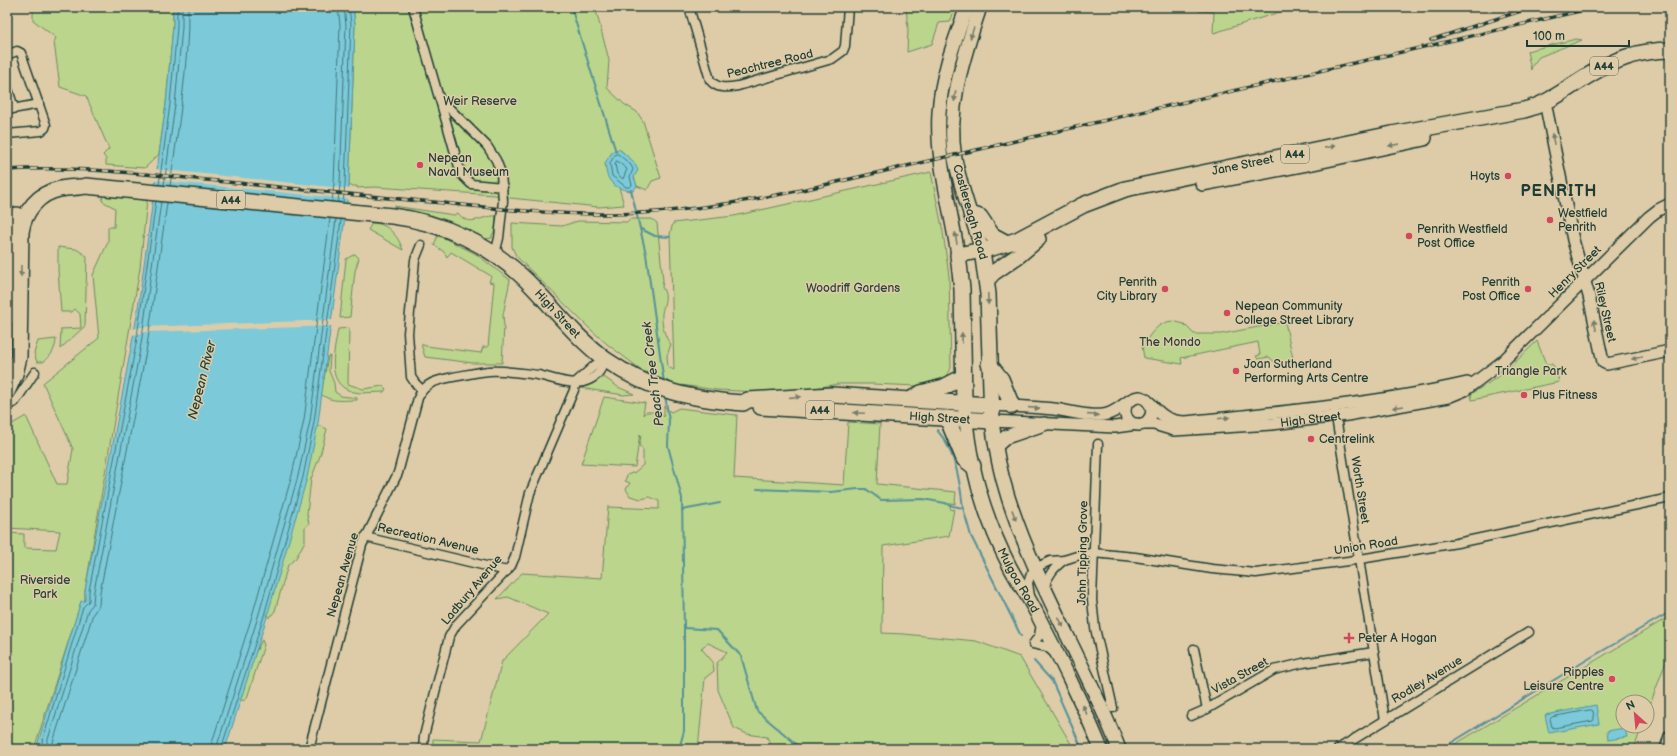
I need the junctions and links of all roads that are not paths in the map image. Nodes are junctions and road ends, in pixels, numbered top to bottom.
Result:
1 (413, 7) edge
2 (689, 7) edge
3 (848, 7) edge
4 (966, 7) edge
5 (980, 7) edge
6 (1670, 50) edge
7 (7, 55) edge
8 (1670, 60) edge
9 (7, 86) edge
10 (439, 98) junction
11 (38, 104) junction
12 (1546, 106) junction
13 (11, 109) edge
14 (7, 134) edge
15 (86, 186) junction
16 (503, 187) junction
17 (1670, 204) edge
18 (971, 214) junction
19 (1038, 239) junction
20 (1007, 243) junction
21 (8, 244) edge
22 (421, 245) dead end
23 (495, 254) junction
24 (983, 254) junction
25 (959, 263) junction
26 (987, 280) junction
27 (1584, 281) junction
28 (7, 317) edge
29 (1670, 351) edge
30 (606, 359) junction
31 (1502, 362) joint
32 (989, 364) junction
33 (35, 372) dead end
34 (963, 377) junction
35 (576, 383) junction
36 (422, 390) junction
37 (7, 392) edge
38 (911, 400) junction
39 (964, 402) junction
40 (743, 403) junction
41 (1127, 403) junction
42 (1150, 403) junction
43 (990, 405) junction
44 (7, 406) edge
45 (1012, 406) junction
46 (1335, 411) junction
47 (946, 418) junction
48 (965, 419) junction
49 (992, 421) junction
50 (1044, 424) junction
51 (1139, 424) junction
52 (1098, 444) dead end
53 (996, 446) junction
54 (973, 466) junction
55 (1670, 498) edge
56 (366, 537) junction
57 (1093, 553) junction
58 (1064, 560) junction
59 (1359, 560) junction
60 (1035, 568) junction
61 (507, 571) junction
62 (1044, 587) junction
63 (1031, 604) junction
64 (1042, 623) junction
65 (1529, 632) dead end
66 (1194, 649) dead end
67 (1374, 652) junction
68 (1058, 656) junction
69 (1113, 708) dead end
70 (1207, 709) junction
71 (1191, 716) dead end
72 (1385, 720) junction
73 (1670, 736) edge
74 (309, 749) edge
75 (423, 749) edge
76 (1101, 749) edge
77 (1119, 749) edge
78 (1338, 749) edge
79 (1666, 749) edge

1 - 10 street
2 - 3 street, Peachtree Road
25 -> 4 main road, Castlereagh Road
5 -> 18 main road, Castlereagh Road
6 - 12 highway, A44
7 - 11 street
8 - 12 highway, A44
9 - 13 street
10 - 16 street
10 - 16 street
11 - 13 street
11 - 14 street
12 -> 19 highway, Jane Street / A44
20 -> 12 highway, Jane Street / A44
27 -> 12 main road, Riley Street
15 - 21 highway, A44
15 - 23 highway, High Street / A44
15 -> 37 highway, A44
16 - 23 street
17 - 27 main road, Henry Street
18 - 20 highway
18 - 24 main road, Castlereagh Road
19 - 24 highway, Jane Street / A44
19 - 26 highway, A44
20 - 24 highway, Jane Street / A44
21 - 28 highway, A44
22 - 36 street
23 - 30 highway, High Street / A44
24 - 25 highway, Jane Street / A44
24 - 26 highway, Castlereagh Road
34 -> 25 highway, Castlereagh Road
26 -> 32 highway, Castlereagh Road
29 -> 27 main road, Riley Street
27 - 31 main road, Henry Street
30 - 35 street
30 - 40 highway, High Street / A44
31 - 46 main road, High Street
32 - 43 highway, Castlereagh Road
32 - 45 highway
33 - 44 street
34 - 38 highway, High Street / A44
34 - 39 highway, Castlereagh Road
35 - 36 street
35 - 61 street, Ladbury Avenue
36 - 56 street, Nepean Avenue
38 - 39 highway, High Street / A44
40 -> 38 highway, High Street / A44
39 - 43 highway, High Street
39 - 48 main road, Mulgoa Road
47 -> 40 highway, High Street / A44
41 - 42 main road
45 -> 41 main road, High Street
41 - 51 main road
42 -> 46 main road, High Street
42 - 51 main road
43 - 45 main road, High Street
43 - 49 highway, Castlereagh Road
46 - 51 main road, High Street
46 - 59 street, Worth Street
47 - 48 highway, High Street / A44
47 - 54 highway
48 - 49 highway, High Street / A44
48 - 54 main road, Mulgoa Road
49 - 50 main road, High Street
49 - 53 main road, Mulgoa Road
50 - 51 main road, High Street
50 - 53 main road
52 - 57 street, John Tipping Grove
53 -> 60 main road, Mulgoa Road
54 - 63 main road, Mulgoa Road
55 - 59 street, Union Road
56 - 61 street, Recreation Avenue
56 - 74 street, Nepean Avenue
57 - 58 street, Union Road
57 - 59 street, Union Road
57 - 69 street, John Tipping Grove
58 - 60 street, Union Road
58 - 62 street, Union Road
59 - 67 street, Worth Street
60 - 62 main road, Mulgoa Road
60 - 63 street
61 - 75 street, Ladbury Avenue
62 -> 77 main road, Mulgoa Road
63 - 64 main road, Mulgoa Road
64 - 68 main road, Mulgoa Road
64 - 68 street
65 - 72 street, Rodley Avenue
66 - 70 street
67 - 70 street, Vista Street
67 - 72 street, Worth Street
76 -> 68 main road, Mulgoa Road
70 - 71 street, Vista Street
72 - 78 street, Rodley Avenue
73 - 79 main road

